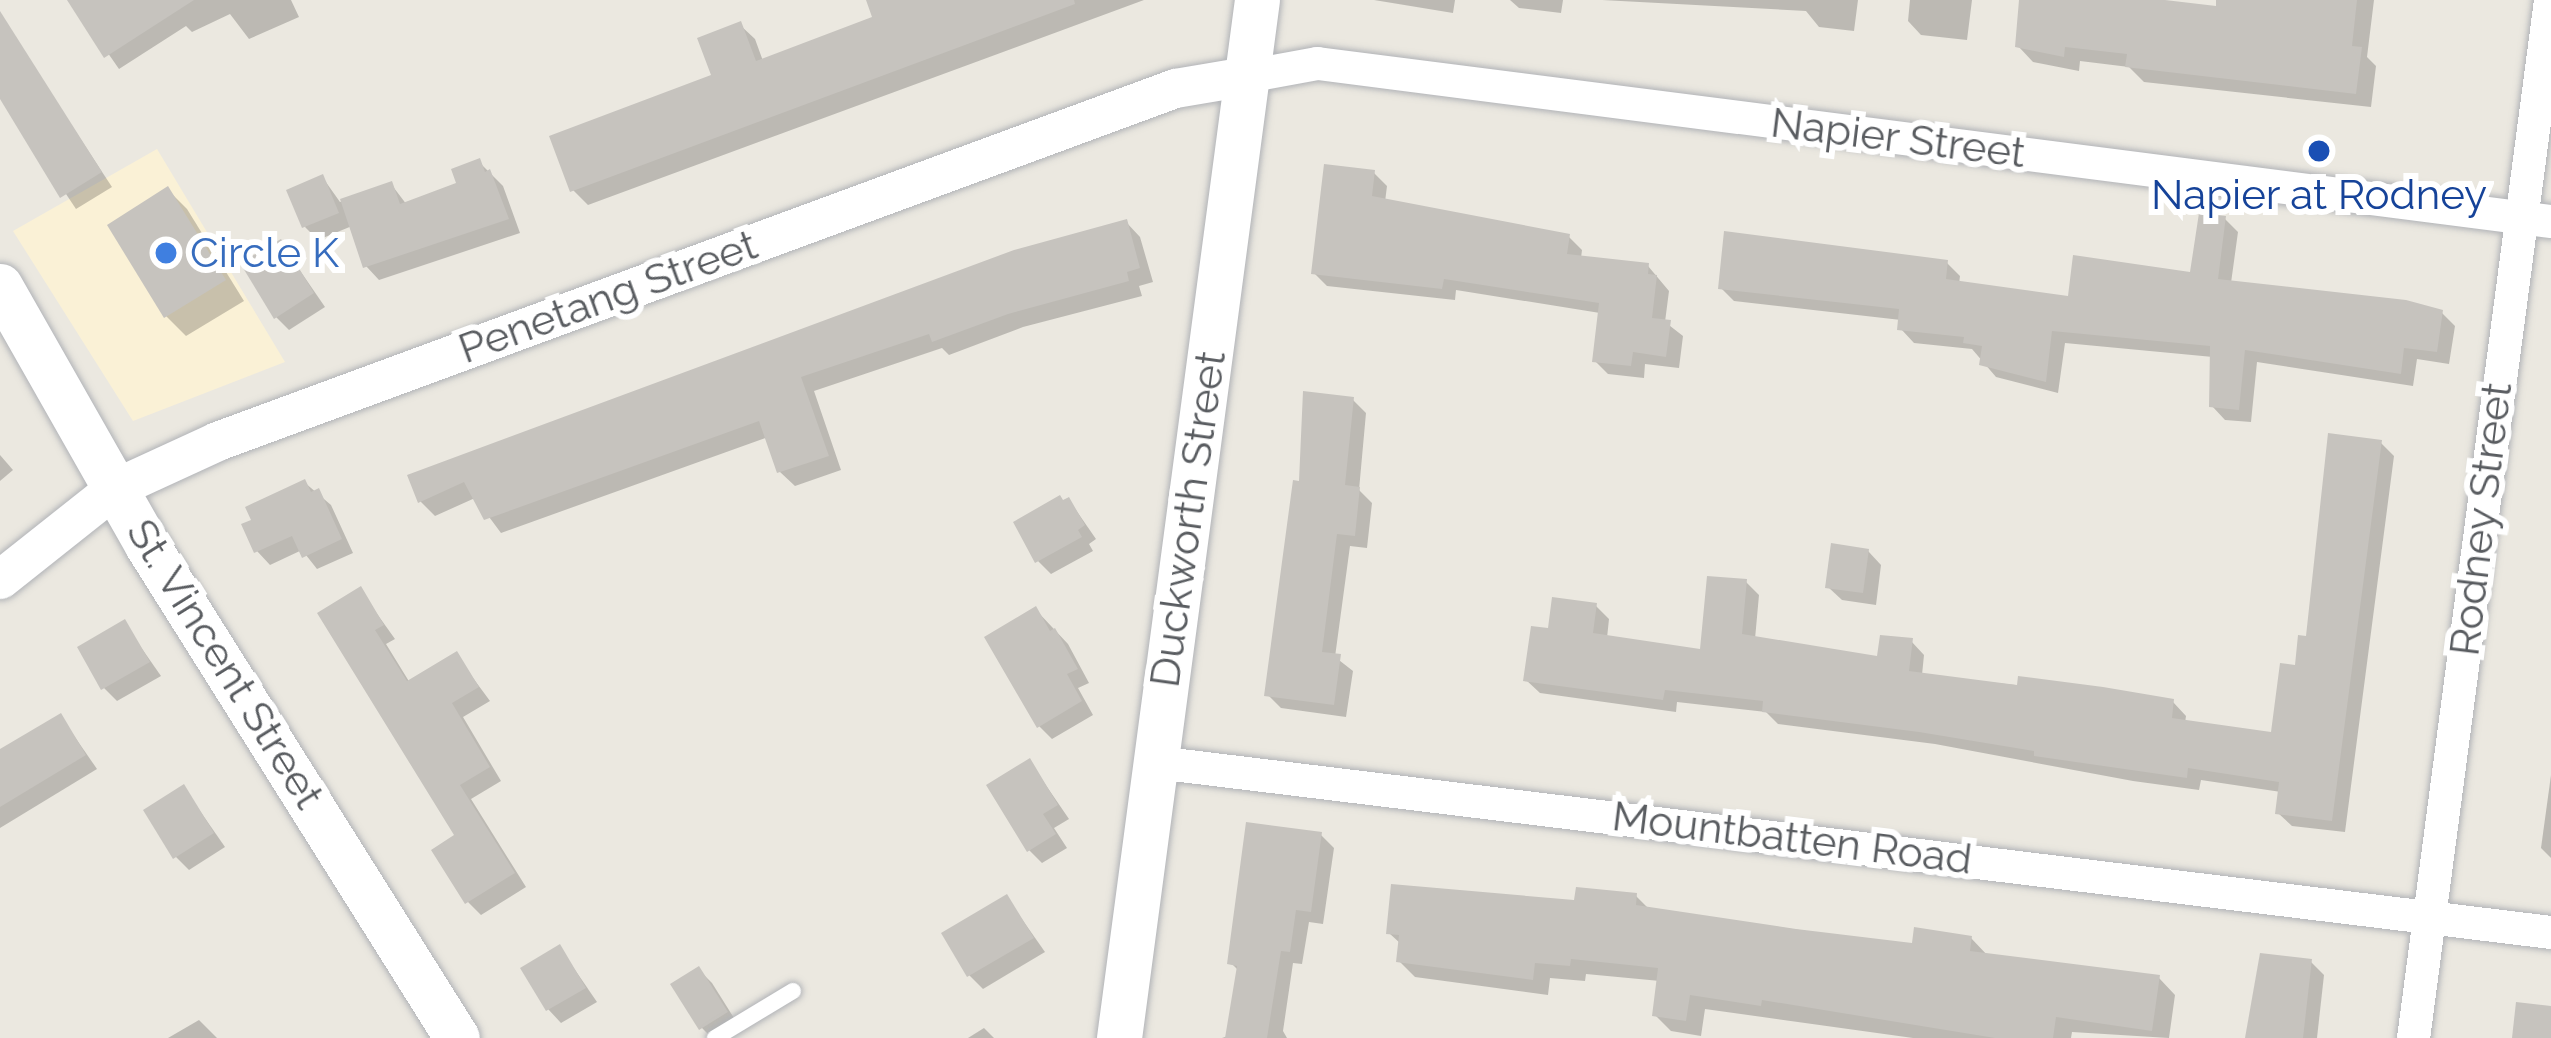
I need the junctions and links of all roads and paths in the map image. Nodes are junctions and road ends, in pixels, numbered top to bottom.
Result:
1 (1257, 0) edge
2 (2550, 0) edge
3 (1246, 76) junction
4 (2536, 219) edge
5 (0, 286) edge
6 (115, 488) junction
7 (0, 579) edge
8 (1156, 762) junction
9 (2429, 916) junction
10 (2551, 932) edge
11 (793, 992) dead end
12 (457, 1038) edge
13 (715, 1038) edge
14 (1119, 1038) edge
15 (2413, 1038) edge

1 - 3 main road, Duckworth Street
2 - 4 street, Rodney Street
3 - 4 street, Napier Street
3 - 6 street, Penetang Street
3 - 8 main road, Duckworth Street
4 - 9 street, Rodney Street
5 - 6 main road, St. Vincent Street
6 - 7 street, Penetang Street
6 - 12 main road, St. Vincent Street
8 - 9 street, Mountbatten Road
8 - 14 main road, Duckworth Street
9 - 10 street, Mountbatten Road
9 - 15 street, Rodney Street
11 - 13 lane

